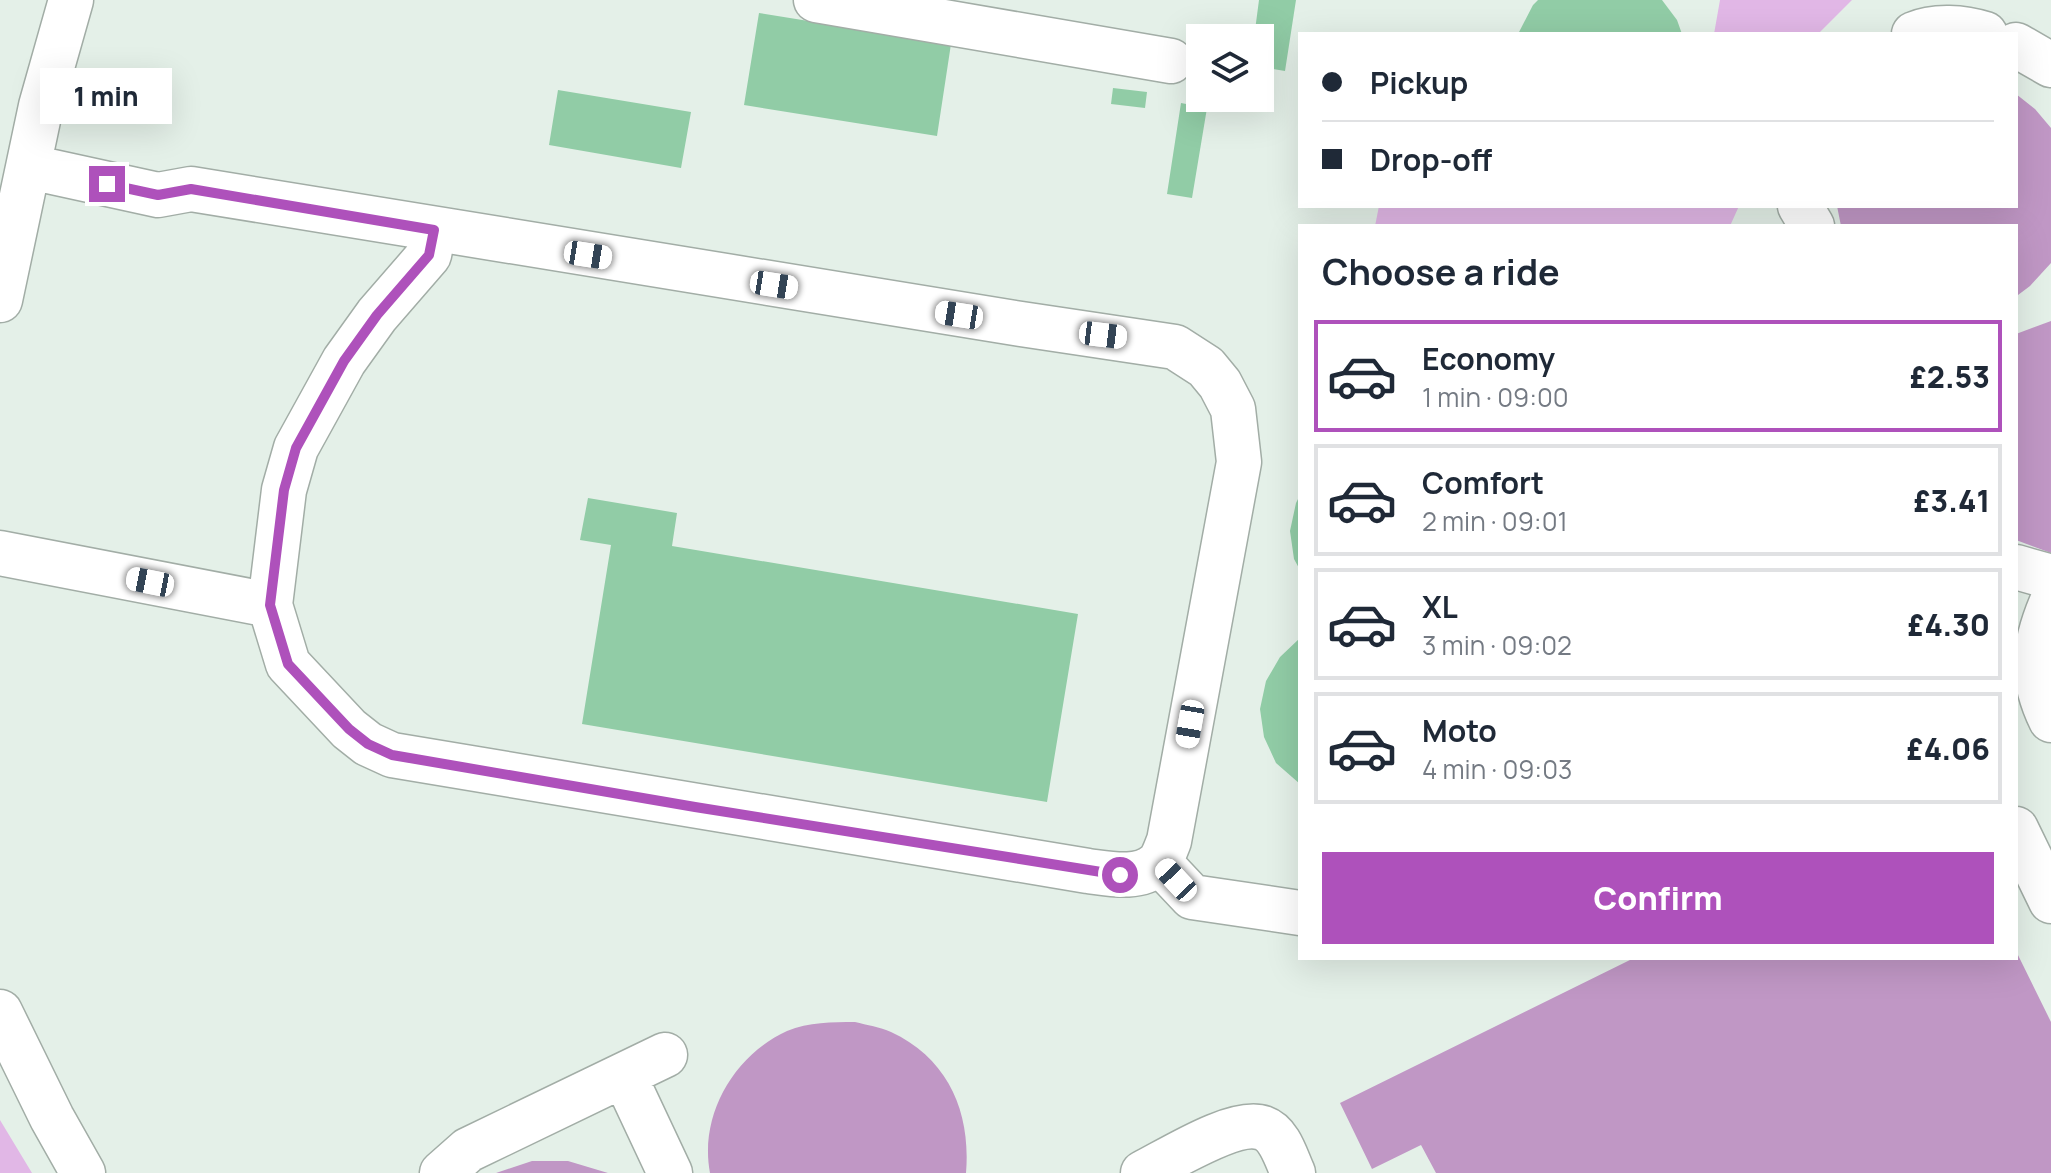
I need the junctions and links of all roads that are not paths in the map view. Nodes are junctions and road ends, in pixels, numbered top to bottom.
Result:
1 (71, 0) edge
2 (816, 0) edge
3 (1920, 32) edge
4 (1978, 32) edge
5 (2018, 46) edge
6 (1171, 61) dead end
7 (2051, 65) edge
8 (30, 167) junction
9 (434, 230) junction
10 (0, 300) edge
11 (0, 553) edge
12 (2018, 568) edge
13 (2051, 577) edge
14 (2051, 604) edge
15 (270, 605) junction
16 (2051, 720) edge
17 (2018, 833) edge
18 (1159, 862) junction
19 (2051, 901) edge
20 (1298, 913) edge
21 (0, 1012) edge
22 (665, 1055) dead end
23 (624, 1075) junction
24 (83, 1173) edge
25 (442, 1173) edge
26 (670, 1173) edge
27 (1143, 1173) edge
28 (1293, 1173) edge

1 - 8 lane
2 - 6 lane
3 - 4 lane
5 - 7 lane
8 - 9 lane
8 - 10 lane
9 - 15 lane
9 - 18 lane
11 - 15 lane
12 - 13 lane
14 - 16 lane
15 - 18 lane
17 - 19 lane
18 - 20 lane
21 - 24 lane
22 - 23 lane
23 - 25 lane
23 - 26 lane
27 - 28 lane

